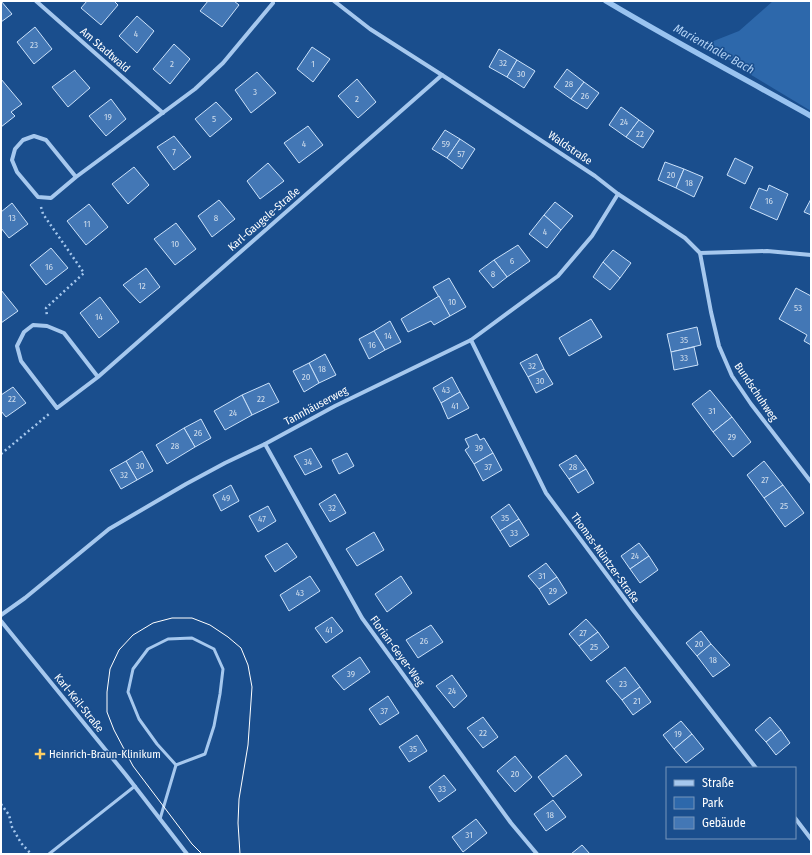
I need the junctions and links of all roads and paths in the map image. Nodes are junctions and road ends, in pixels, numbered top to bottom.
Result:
1 (36, 1) edge
2 (334, 1) edge
3 (273, 2) edge
4 (442, 75) junction
5 (163, 113) junction
6 (76, 178) junction
7 (618, 194) junction
8 (38, 197) junction
9 (700, 253) junction
10 (811, 255) edge
11 (47, 326) junction
12 (471, 340) junction
13 (98, 377) junction
14 (57, 408) junction
15 (265, 444) junction
16 (1, 454) edge
17 (811, 482) edge
18 (1, 615) edge
19 (1, 621) edge
20 (176, 765) junction
21 (755, 767) edge
22 (135, 786) junction
23 (1, 804) edge
24 (796, 819) edge
25 (160, 820) junction
26 (811, 839) edge
27 (31, 854) edge
28 (49, 854) edge
29 (187, 854) edge
30 (537, 854) edge

1 - 5 street, Am Stadtwald
2 - 4 street, Waldstraße
3 - 5 street
4 - 7 street, Waldstraße
4 - 13 street, Karl-Gaugele-Straße
5 - 6 street
6 - 8 street
6 - 8 street
7 - 9 street, Waldstraße
7 - 12 street, Tannhäuserweg
8 - 11 path
9 - 10 street
9 - 17 street, Bundschuhweg
11 - 13 street
11 - 14 street
12 - 15 street, Tannhäuserweg
12 - 21 street, Thomas-Müntzer-Straße
13 - 14 street, Karl-Gaugele-Straße
14 - 16 path
15 - 18 street, Tannhäuserweg
15 - 30 street, Florian-Geyer-Weg
19 - 22 street, Karl-Keil-Straße
20 - 20 lane
20 - 25 lane
22 - 25 street, Karl-Keil-Straße
22 - 28 lane
23 - 27 path
24 - 26 street
25 - 29 street, Karl-Keil-Straße

